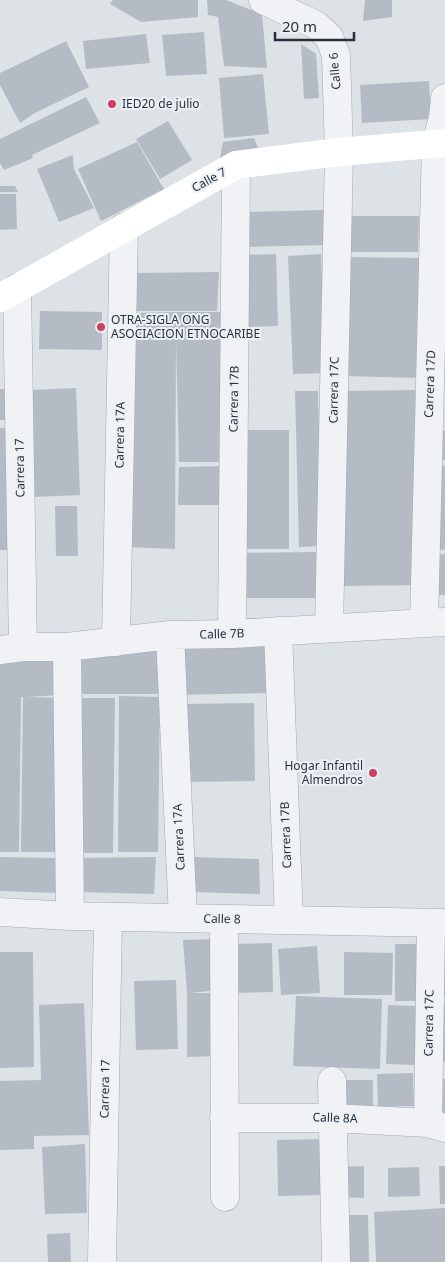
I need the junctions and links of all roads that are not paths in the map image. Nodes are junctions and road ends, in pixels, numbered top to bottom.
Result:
1 (263, 0) edge
2 (445, 98) edge
3 (441, 144) edge
4 (339, 152) junction
5 (236, 165) junction
6 (124, 227) junction
7 (8, 293) edge
8 (434, 623) edge
9 (329, 628) junction
10 (278, 631) junction
11 (232, 634) junction
12 (170, 635) junction
13 (116, 642) junction
14 (67, 647) junction
15 (12, 649) edge
16 (0, 912) edge
17 (70, 916) junction
18 (108, 917) junction
19 (183, 918) junction
20 (224, 918) junction
21 (289, 920) junction
22 (438, 923) edge
23 (332, 1081) dead end
24 (224, 1118) junction
25 (333, 1118) junction
26 (437, 1126) edge
27 (225, 1197) dead end
28 (102, 1262) edge
29 (336, 1262) edge

1 - 4 street, Calle 6
2 - 3 street, Carrera 17D
3 - 4 street, Calle 7
3 - 8 street, Carrera 17D
4 - 5 street, Calle 7
4 - 9 street, Carrera 17C
5 - 6 street, Calle 7
5 - 11 street, Carrera 17B
6 - 7 street, Calle 7
6 - 13 street, Carrera 17A
7 - 15 street, Carrera 17
8 - 9 street, Calle 7B
9 - 10 street, Calle 7B
10 - 11 street, Calle 7B
10 - 21 street, Carrera 17B
11 - 12 street, Calle 7B
12 - 13 street, Calle 7B
12 - 19 street, Carrera 17A
13 - 14 street, Calle 7B
14 - 15 street, Calle 7B
14 - 17 street
16 - 17 street, Calle 8
17 - 18 street, Calle 8
18 - 19 street, Calle 8
18 - 28 street, Carrera 17
19 - 20 street, Calle 8
20 - 21 street, Calle 8
20 - 24 street
21 - 22 street, Calle 8
22 - 26 street, Carrera 17C
23 - 25 street
24 - 25 street, Calle 8A
24 - 27 street
25 - 26 street, Calle 8A
25 - 29 street

